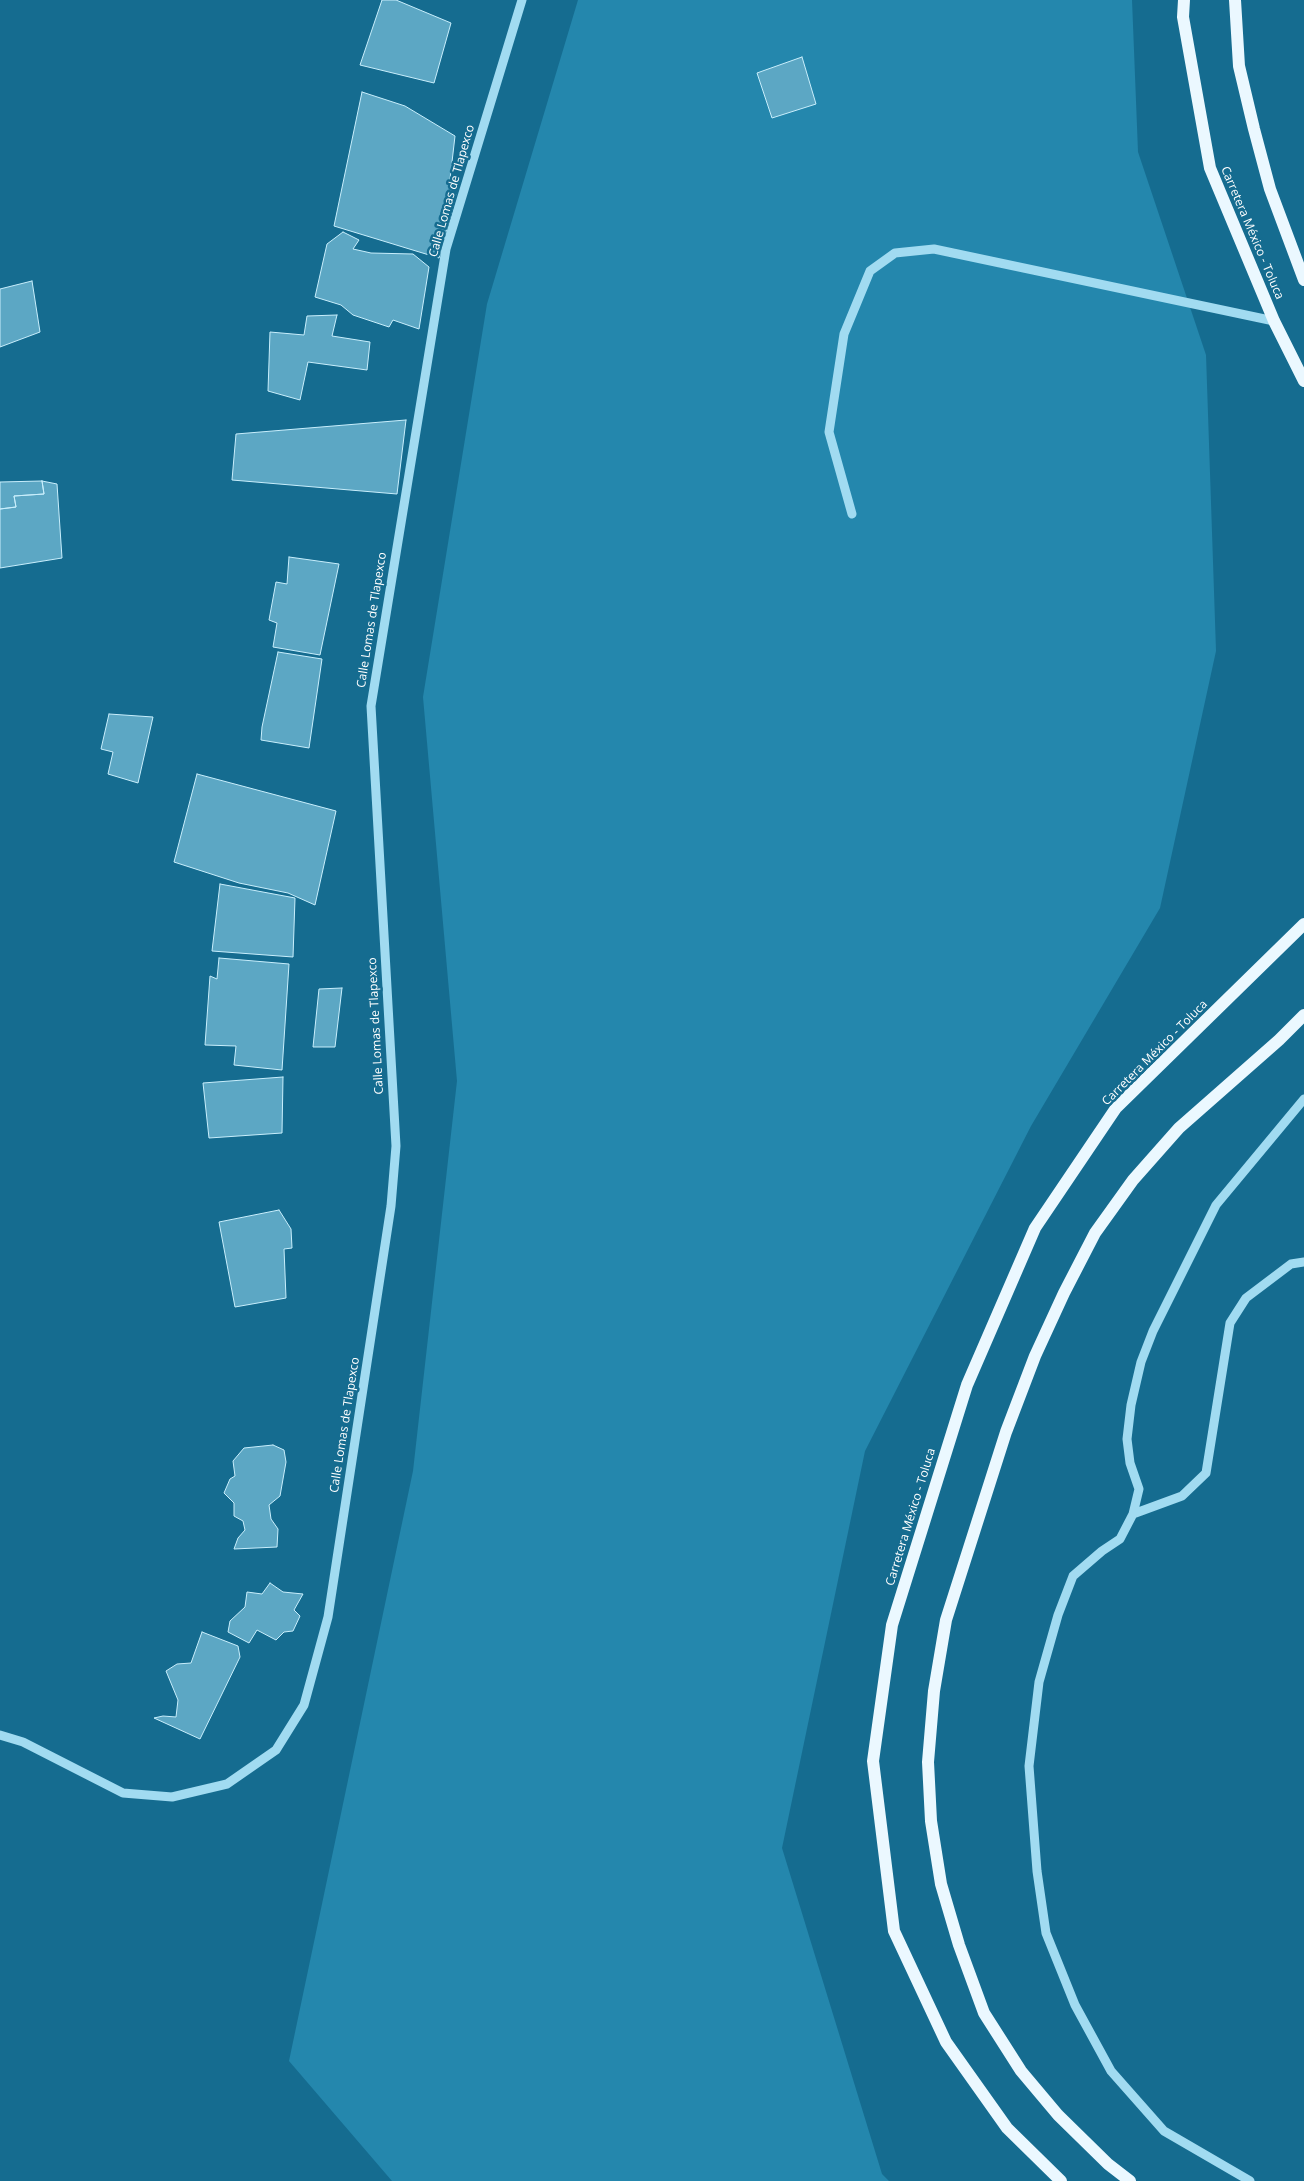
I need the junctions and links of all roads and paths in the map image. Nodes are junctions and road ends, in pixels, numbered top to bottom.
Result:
1 (522, 0) edge
2 (1184, 0) edge
3 (1235, 0) edge
4 (1304, 280) edge
5 (1274, 321) junction
6 (1304, 381) edge
7 (852, 514) dead end
8 (1304, 924) edge
9 (1304, 1015) edge
10 (1304, 1099) edge
11 (1304, 1262) edge
12 (1133, 1514) junction
13 (0, 1735) edge
14 (1061, 2181) edge
15 (1130, 2181) edge
16 (1250, 2181) edge

1 - 13 street, Calle Lomas de Tlapexco
2 - 5 main road, Carretera México - Toluca
3 - 4 main road
5 - 6 main road, Carretera México - Toluca
5 - 7 street
8 - 14 main road, Carretera México - Toluca
9 - 15 main road
10 - 12 street
11 - 12 street
12 - 16 street

